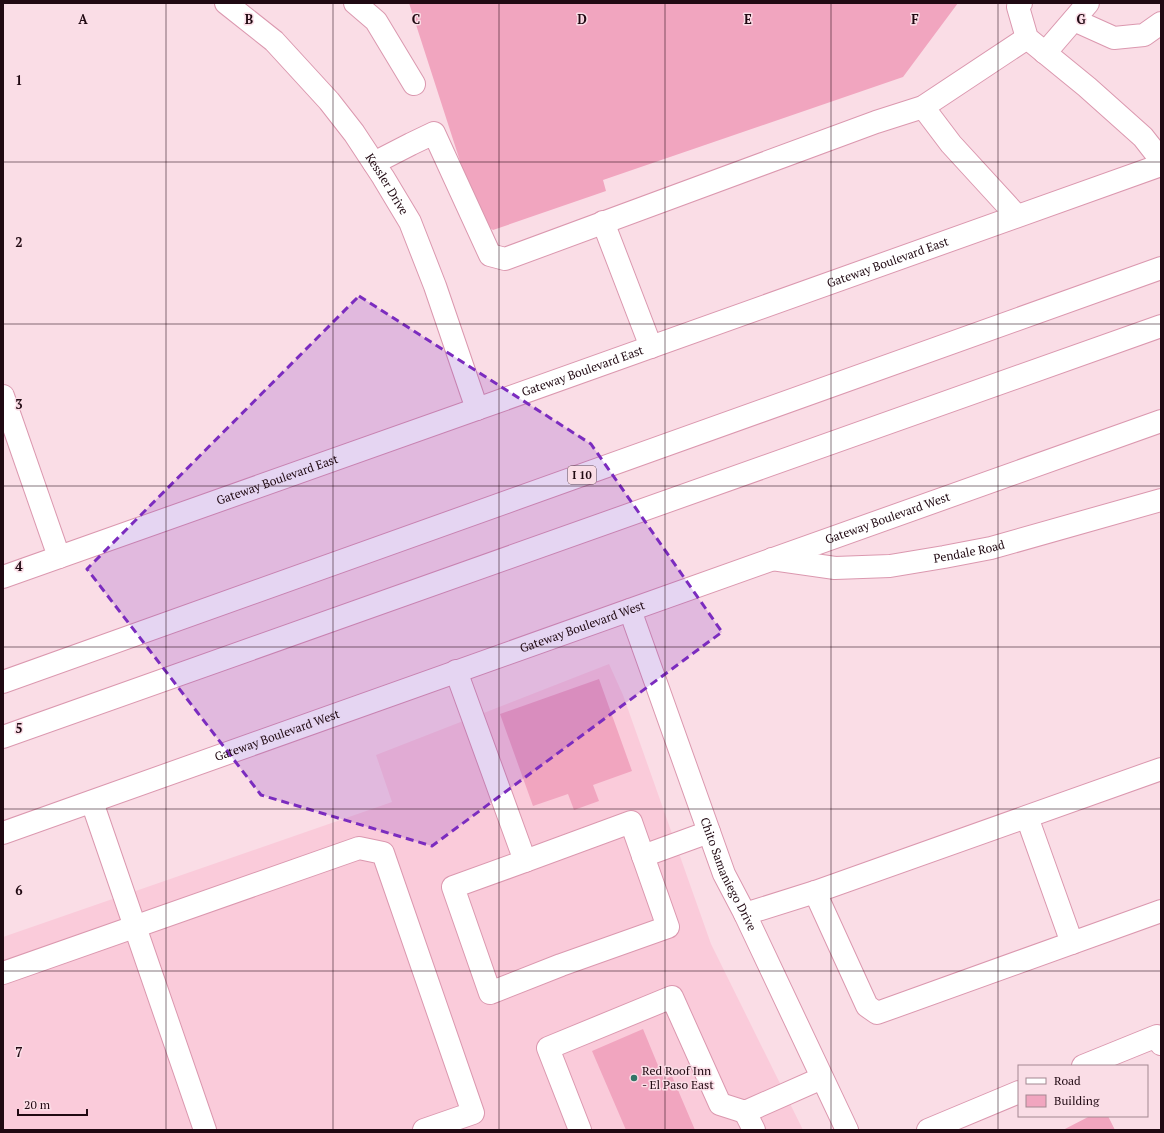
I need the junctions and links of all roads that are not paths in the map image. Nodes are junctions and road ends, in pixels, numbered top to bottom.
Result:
1 (226, 3) edge
2 (355, 3) edge
3 (1021, 3) edge
4 (1088, 3) edge
5 (1074, 20) junction
6 (1161, 23) edge
7 (1027, 38) junction
8 (1045, 53) junction
9 (414, 84) dead end
10 (923, 107) junction
11 (1161, 160) edge
12 (374, 163) junction
13 (1161, 165) edge
14 (1017, 216) junction
15 (603, 222) junction
16 (1161, 268) edge
17 (1161, 326) edge
18 (651, 347) junction
19 (3, 396) edge
20 (477, 409) junction
21 (1161, 421) edge
22 (1161, 500) edge
23 (59, 557) junction
24 (772, 559) junction
25 (3, 577) edge
26 (630, 610) junction
27 (456, 672) junction
28 (3, 682) edge
29 (3, 737) edge
30 (1161, 769) edge
31 (92, 802) junction
32 (1027, 817) junction
33 (709, 832) junction
34 (3, 833) edge
35 (643, 856) junction
36 (525, 861) junction
37 (816, 892) junction
38 (1161, 911) edge
39 (745, 914) junction
40 (135, 927) junction
41 (1072, 943) junction
42 (3, 973) edge
43 (1161, 1044) edge
44 (1086, 1065) edge
45 (822, 1078) junction
46 (1018, 1092) edge
47 (750, 1121) edge
48 (205, 1130) edge
49 (424, 1130) edge
50 (580, 1130) edge
51 (847, 1130) edge
52 (928, 1130) edge

1 - 12 main road, Kessler Drive
2 - 9 main road
3 - 7 main road
4 - 5 main road
5 - 6 main road
5 - 8 main road
7 - 8 main road
7 - 10 main road
8 - 11 main road
10 - 14 main road
10 - 15 main road
12 - 15 main road
12 - 20 main road, Kessler Drive
13 - 14 main road, Gateway Boulevard East
14 - 18 main road, Gateway Boulevard East
15 - 18 main road
16 - 28 main road, I 10
17 - 29 main road
18 - 20 main road, Gateway Boulevard East
19 - 23 main road
20 - 23 main road, Gateway Boulevard East
21 - 24 main road, Gateway Boulevard West
22 - 24 main road, Pendale Road
23 - 25 main road, Gateway Boulevard East
24 - 26 main road, Gateway Boulevard West
26 - 27 main road, Gateway Boulevard West
26 - 33 main road, Chito Samaniego Drive
27 - 31 main road, Gateway Boulevard West
27 - 36 main road
30 - 32 main road
31 - 34 main road, Gateway Boulevard West
31 - 40 main road
32 - 37 main road
32 - 41 main road
33 - 35 main road
33 - 39 main road, Chito Samaniego Drive
35 - 36 main road
35 - 36 main road
37 - 39 main road
37 - 41 main road
38 - 41 main road
39 - 45 main road, Chito Samaniego Drive
40 - 42 main road
40 - 48 main road
40 - 49 main road
43 - 44 main road
45 - 47 main road
45 - 51 main road, Chito Samaniego Drive
46 - 52 main road
47 - 50 main road

